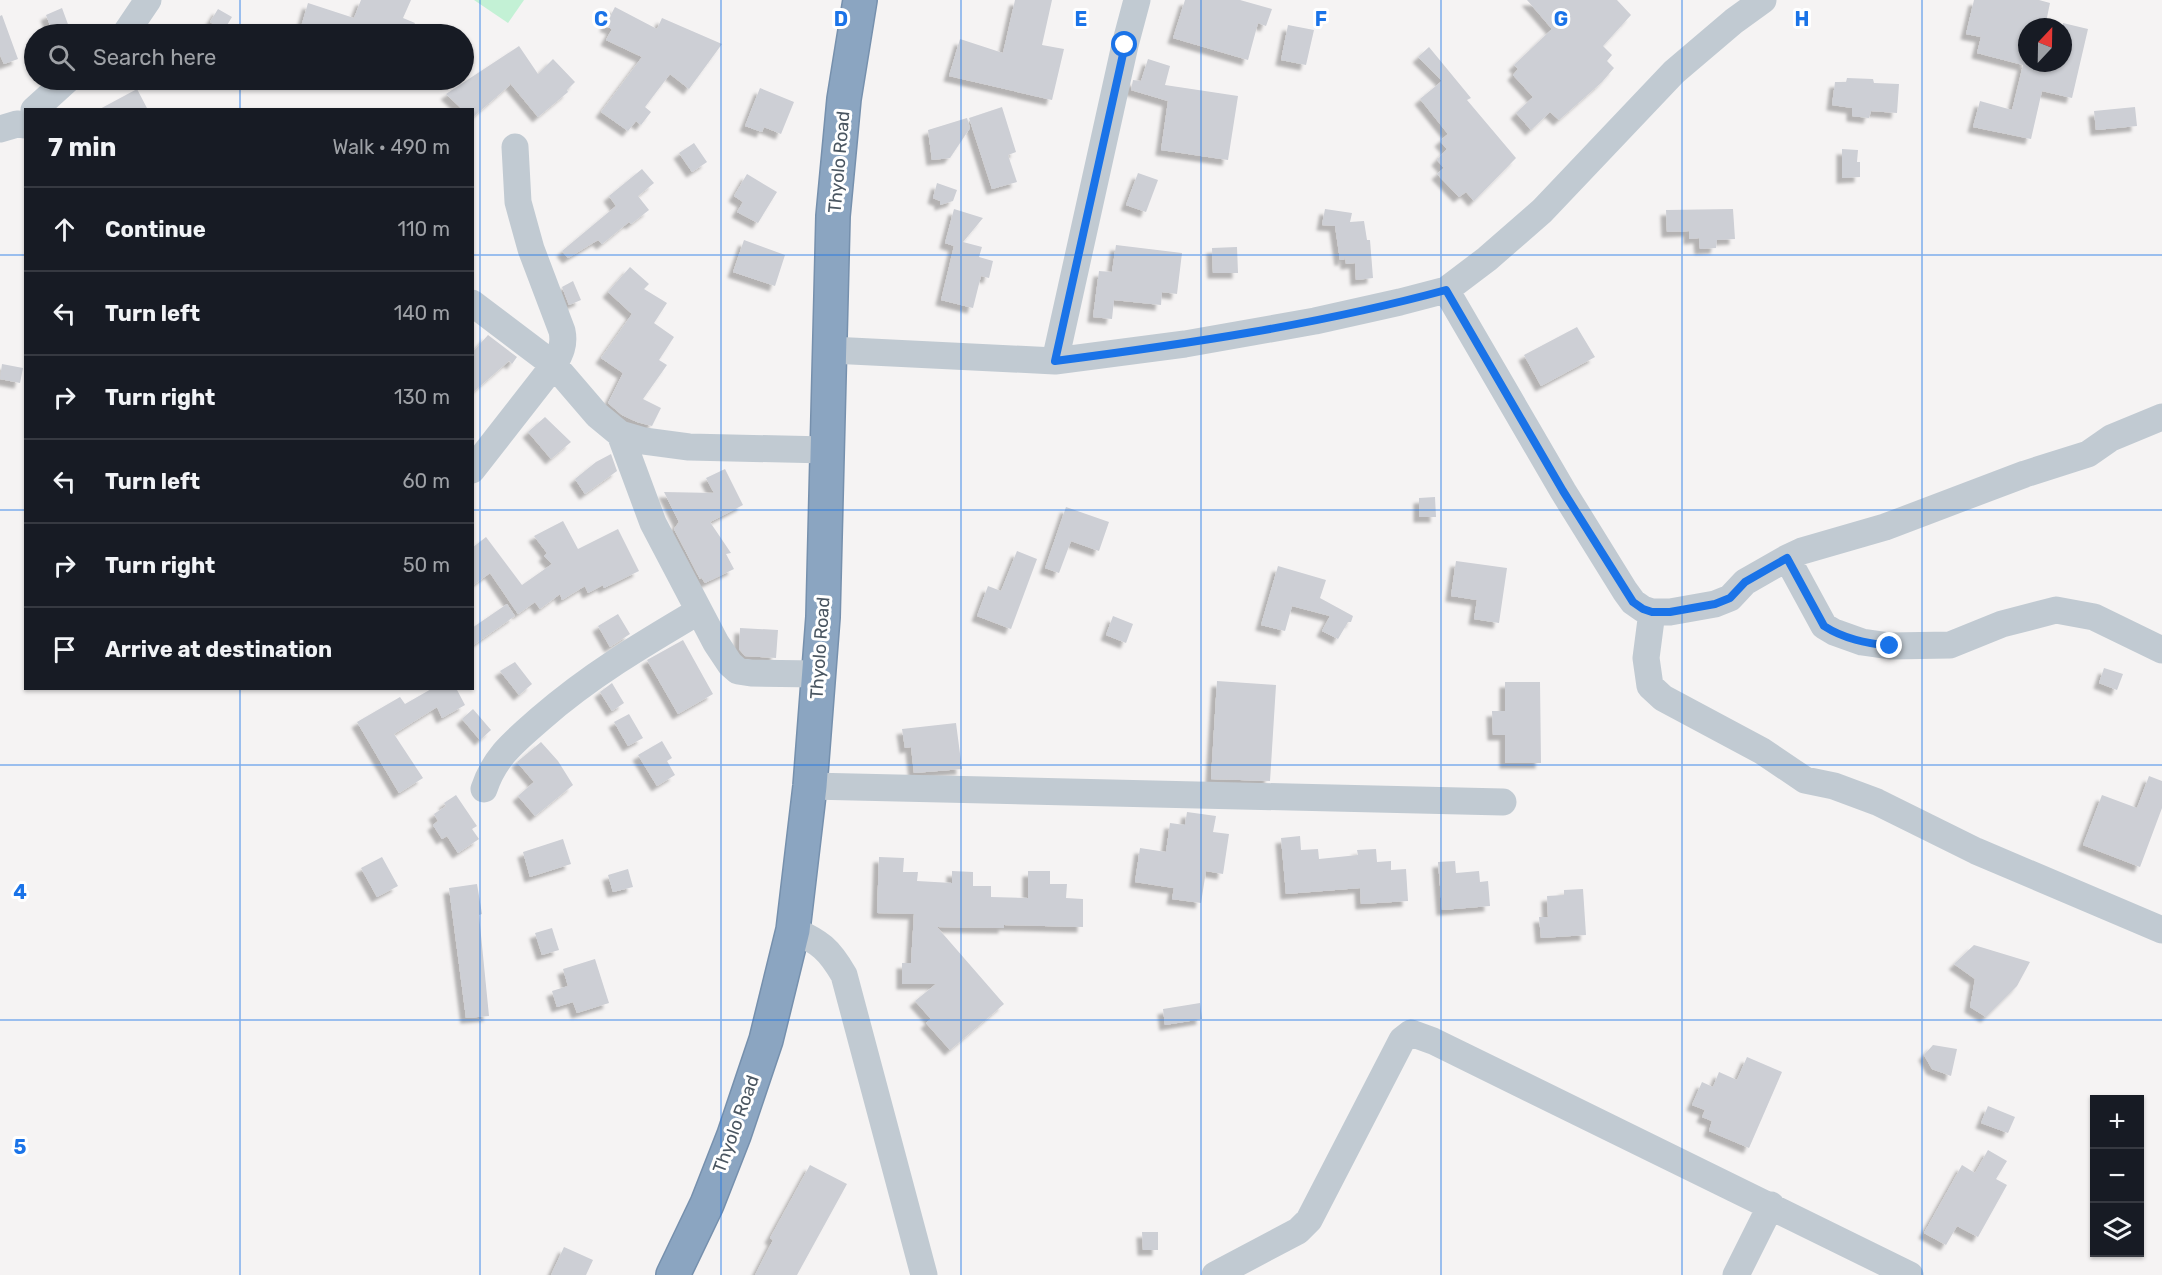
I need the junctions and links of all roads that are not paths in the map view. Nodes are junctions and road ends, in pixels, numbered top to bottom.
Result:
1 (148, 0) edge
2 (860, 0) edge
3 (1137, 0) edge
4 (1763, 0) edge
5 (132, 24) edge
6 (56, 90) edge
7 (35, 108) edge
8 (515, 147) dead end
9 (1446, 290) junction
10 (474, 305) edge
11 (831, 350) junction
12 (1055, 361) junction
13 (554, 365) junction
14 (2162, 417) edge
15 (620, 434) junction
16 (827, 450) junction
17 (474, 467) edge
18 (1787, 558) junction
19 (699, 611) junction
20 (1652, 612) junction
21 (2162, 650) edge
22 (819, 674) junction
23 (810, 786) junction
24 (484, 789) dead end
25 (1503, 802) dead end
26 (793, 930) junction
27 (2162, 930) edge
28 (1770, 1205) junction
29 (1220, 1274) edge
30 (673, 1275) edge
31 (924, 1275) edge
32 (1736, 1275) edge
33 (1910, 1275) edge

1 - 5 street
2 - 11 highway, Thyolo Road
3 - 12 street
4 - 9 street
6 - 7 street
8 - 13 street
9 - 12 street
9 - 20 street
10 - 13 street
11 - 12 street
11 - 16 highway, Thyolo Road
13 - 15 street
13 - 17 street
14 - 18 street
15 - 16 street
15 - 19 street
16 - 22 highway, Thyolo Road
18 - 20 street
18 - 21 street
19 - 22 street
19 - 24 street
20 - 27 street
22 - 23 highway, Thyolo Road
23 - 25 street
23 - 26 highway, Thyolo Road
26 - 30 highway, Thyolo Road
26 - 31 street
28 - 29 street
28 - 32 street
28 - 33 street

